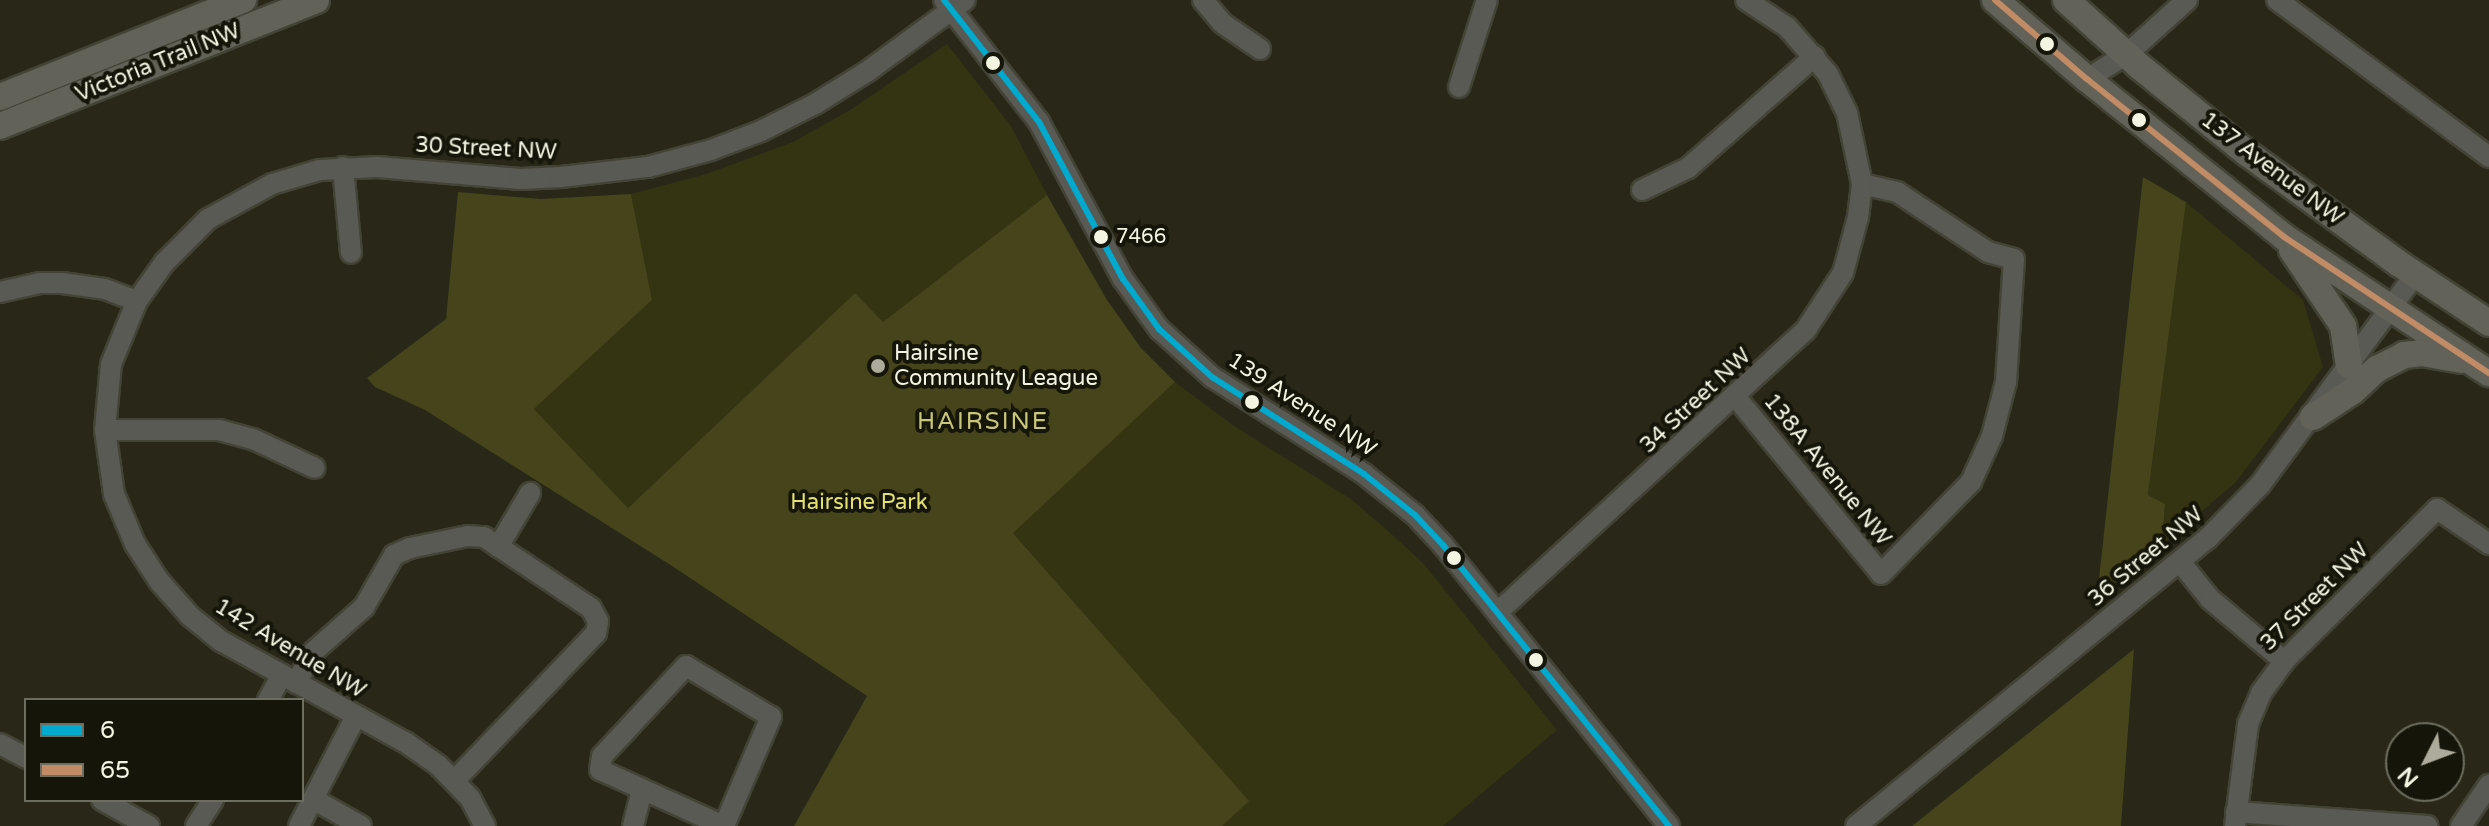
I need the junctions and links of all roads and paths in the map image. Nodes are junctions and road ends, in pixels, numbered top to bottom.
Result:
1 (243, 0) edge
2 (316, 0) edge
3 (1203, 0) edge
4 (1487, 0) edge
5 (1746, 0) edge
6 (1995, 0) edge
7 (2066, 0) edge
8 (2187, 0) edge
9 (2277, 0) edge
10 (954, 3) edge
11 (1260, 49) dead end
12 (2127, 54) junction
13 (1815, 56) junction
14 (2087, 79) junction
15 (1459, 87) dead end
16 (0, 97) edge
17 (0, 126) edge
18 (2489, 157) edge
19 (343, 167) junction
20 (1862, 184) junction
21 (1642, 190) dead end
22 (2284, 237) junction
23 (351, 253) dead end
24 (2415, 275) junction
25 (0, 292) edge
26 (137, 301) junction
27 (2392, 308) junction
28 (2489, 323) edge
29 (2349, 366) junction
30 (2480, 367) edge
31 (1735, 396) junction
32 (2313, 417) junction
33 (105, 430) junction
34 (315, 468) dead end
35 (530, 493) dead end
36 (2489, 544) edge
37 (498, 547) junction
38 (2181, 563) junction
39 (1498, 612) junction
40 (2284, 661) junction
41 (289, 679) junction
42 (270, 698) edge
43 (356, 716) junction
44 (0, 744) edge
45 (24, 757) edge
46 (455, 780) junction
47 (2489, 785) edge
48 (642, 789) junction
49 (313, 799) junction
50 (106, 802) edge
51 (212, 802) edge
52 (2236, 819) edge
53 (149, 826) edge
54 (196, 826) edge
55 (299, 826) edge
56 (361, 826) edge
57 (485, 826) edge
58 (633, 826) edge
59 (1669, 826) edge
60 (1856, 826) edge
61 (2427, 826) edge
62 (2461, 826) edge

1 - 16 main road, Victoria Trail NW
2 - 17 main road, Victoria Trail NW
3 - 11 street
4 - 15 street
5 - 13 street
6 - 14 main road, 137 Avenue NW
7 - 12 main road, 137 Avenue NW
8 - 12 street
9 - 18 street
10 - 19 street, 30 Street NW
10 - 39 street, 139 Avenue NW
12 - 14 street
12 - 24 main road, 137 Avenue NW
13 - 20 street
13 - 21 street
14 - 22 main road, 137 Avenue NW
19 - 23 street
19 - 26 street, 30 Street NW
20 - 31 street, 34 Street NW
20 - 31 street, 138A Avenue NW
22 - 27 main road, 137 Avenue NW
22 - 29 main road
24 - 27 street, 36 Street NW
24 - 28 main road, 137 Avenue NW
25 - 26 street
26 - 33 street, 142 Avenue NW
27 - 29 street, 36 Street NW
27 - 30 main road, 137 Avenue NW
29 - 32 street, 36 Street NW
30 - 32 main road
31 - 39 street, 34 Street NW
32 - 38 street, 36 Street NW
33 - 34 street
33 - 41 street, 142 Avenue NW
35 - 37 street
36 - 40 street, 37 Street NW
37 - 41 street
37 - 46 street
38 - 40 street
38 - 60 street, 36 Street NW
39 - 59 street, 139 Avenue NW
40 - 52 street, 37 Street NW
41 - 42 street
41 - 43 street, 142 Avenue NW
43 - 46 street, 142 Avenue NW
43 - 49 street
44 - 45 street
46 - 57 street, 142 Avenue NW
47 - 62 street
48 - 48 street
48 - 58 street
49 - 55 street
49 - 56 street
50 - 53 street
51 - 54 street
52 - 61 street

